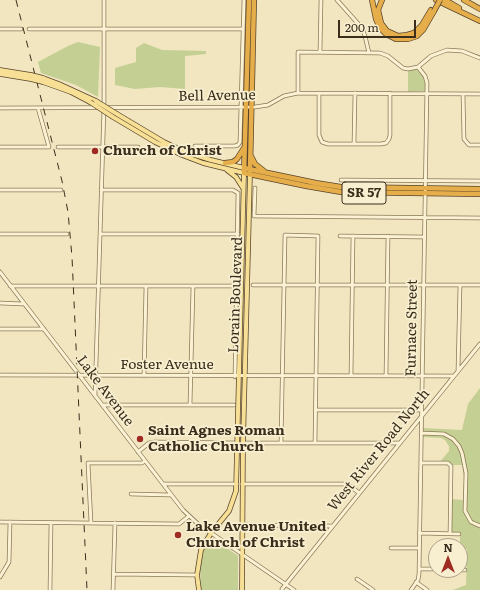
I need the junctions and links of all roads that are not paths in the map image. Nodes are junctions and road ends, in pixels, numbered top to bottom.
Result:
1 (104, 0) edge
2 (244, 0) edge
3 (249, 0) edge
4 (254, 0) edge
5 (321, 0) edge
6 (337, 0) edge
7 (372, 0) edge
8 (382, 0) edge
9 (436, 0) edge
10 (440, 0) edge
11 (446, 0) edge
12 (464, 0) edge
13 (480, 9) edge
14 (432, 11) junction
15 (480, 21) edge
16 (0, 29) edge
17 (21, 29) dead end
18 (29, 29) dead end
19 (104, 29) junction
20 (243, 29) junction
21 (320, 52) junction
22 (369, 53) junction
23 (480, 58) edge
24 (418, 67) junction
25 (0, 70) edge
26 (0, 74) edge
27 (31, 77) junction
28 (43, 80) junction
29 (298, 93) junction
30 (319, 93) junction
31 (354, 93) junction
32 (390, 93) junction
33 (427, 94) junction
34 (464, 94) junction
35 (480, 94) edge
36 (104, 107) junction
37 (246, 107) junction
38 (0, 108) edge
39 (38, 108) junction
40 (115, 115) junction
41 (354, 144) junction
42 (480, 145) edge
43 (195, 146) dead end
44 (0, 147) edge
45 (58, 147) dead end
46 (102, 147) junction
47 (138, 147) dead end
48 (245, 147) junction
49 (250, 151) junction
50 (224, 164) junction
51 (219, 167) junction
52 (244, 170) junction
53 (250, 171) junction
54 (268, 173) junction
55 (341, 180) dead end
56 (425, 180) junction
57 (480, 181) edge
58 (255, 188) dead end
59 (480, 189) edge
60 (0, 190) edge
61 (61, 190) dead end
62 (101, 190) junction
63 (244, 190) junction
64 (425, 191) junction
65 (480, 194) edge
66 (425, 217) junction
67 (480, 218) edge
68 (0, 234) edge
69 (66, 234) dead end
70 (100, 234) junction
71 (238, 234) junction
72 (340, 236) dead end
73 (353, 236) junction
74 (388, 236) junction
75 (424, 237) junction
76 (0, 272) edge
77 (2, 277) edge
78 (253, 285) dead end
79 (460, 285) junction
80 (480, 285) edge
81 (10, 286) junction
82 (98, 286) junction
83 (146, 286) junction
84 (193, 286) junction
85 (237, 286) junction
86 (284, 286) junction
87 (318, 286) junction
88 (352, 286) junction
89 (387, 286) junction
90 (424, 286) junction
91 (0, 304) edge
92 (23, 304) junction
93 (0, 329) edge
94 (44, 329) junction
95 (480, 344) edge
96 (458, 370) junction
97 (0, 375) edge
98 (80, 376) junction
99 (96, 376) junction
100 (144, 376) junction
101 (282, 376) junction
102 (316, 376) junction
103 (351, 376) junction
104 (386, 376) junction
105 (422, 376) junction
106 (453, 376) junction
107 (191, 377) junction
108 (237, 377) junction
109 (244, 377) junction
110 (95, 397) junction
111 (190, 405) junction
112 (102, 406) junction
113 (234, 406) dead end
114 (316, 410) junction
115 (422, 410) junction
116 (421, 415) junction
117 (421, 432) junction
118 (243, 442) junction
119 (238, 443) junction
120 (281, 443) junction
121 (315, 443) junction
122 (399, 444) junction
123 (138, 452) junction
124 (145, 461) junction
125 (421, 463) junction
126 (162, 484) junction
127 (237, 484) junction
128 (242, 484) junction
129 (359, 493) junction
130 (131, 494) dead end
131 (171, 495) junction
132 (189, 516) junction
133 (0, 522) edge
134 (10, 522) junction
135 (51, 523) junction
136 (91, 523) junction
137 (115, 523) junction
138 (242, 525) junction
139 (332, 526) junction
140 (480, 526) edge
141 (211, 533) junction
142 (419, 533) junction
143 (450, 534) junction
144 (459, 534) dead end
145 (391, 548) dead end
146 (419, 548) junction
147 (242, 554) junction
148 (419, 569) junction
149 (428, 569) edge
150 (113, 574) junction
151 (197, 575) junction
152 (0, 577) edge
153 (357, 579) dead end
154 (416, 582) junction
155 (285, 584) junction
156 (50, 590) edge
157 (113, 590) edge
158 (199, 590) edge
159 (242, 590) edge
160 (281, 590) edge
161 (294, 590) edge
162 (373, 590) edge
163 (411, 590) edge
164 (427, 590) edge

1 - 19 street
2 - 20 street, Lorain Boulevard
3 - 37 highway, Lorain Boulevard
4 - 37 highway, Lorain Boulevard
5 - 21 street
6 - 22 street
7 - 14 highway
8 - 14 highway
9 - 14 highway
9 - 15 highway
10 - 14 highway, bridge
11 - 15 highway
12 - 13 highway
16 - 17 street
18 - 19 street
19 - 20 street
19 - 36 street
20 - 37 street, Lorain Boulevard
21 - 22 street
21 - 29 street
22 - 24 street
23 - 24 street
24 - 33 street, Furnace Street
25 - 27 main road
26 - 27 main road
27 - 28 main road, bridge
28 - 40 main road, bridge
28 - 40 main road, bridge
29 - 30 street, Bell Avenue
29 - 37 street, Bell Avenue
30 - 31 street, Bell Avenue
30 - 41 street
31 - 32 street, Bell Avenue
31 - 41 street
32 - 33 street, Bell Avenue
32 - 41 street
33 - 34 street, Bell Avenue
33 - 56 street, Furnace Street
34 - 35 street, Bell Avenue
34 - 42 street
36 - 37 street, Bell Avenue
36 - 39 street, Bell Avenue
36 - 46 street
37 - 43 street, Lorain Boulevard
37 - 48 highway, Lorain Boulevard
37 - 49 highway, Lorain Boulevard
38 - 39 street, Bell Avenue
39 - 44 street
40 - 50 main road
40 - 51 main road
45 - 46 street
46 - 47 street
46 - 62 street
48 - 50 highway
48 - 52 highway, Lorain Boulevard
49 - 53 highway, Lorain Boulevard
49 - 54 highway, SR 57
50 - 52 main road
51 - 52 main road
51 - 63 main road
52 - 53 highway, SR 57
52 - 63 main road, Lorain Boulevard
53 - 54 highway
53 - 64 highway, SR 57
53 - 109 main road, Lorain Boulevard
54 - 64 highway, SR 57
55 - 56 street
56 - 57 street
56 - 64 street, Furnace Street
58 - 66 street
59 - 64 highway, SR 57
60 - 61 street
62 - 70 street
62 - 71 street, Lorain Boulevard
63 - 108 main road, Lorain Boulevard
64 - 65 highway, SR 57
64 - 66 street, Furnace Street
66 - 67 street
66 - 75 street, Furnace Street
68 - 69 street
70 - 71 street
70 - 82 street
71 - 85 street, Lorain Boulevard
72 - 73 street
73 - 74 street
73 - 88 street
74 - 75 street
74 - 89 street
75 - 90 street, Furnace Street
76 - 77 street, Lake Avenue
77 - 81 street, Lake Avenue
78 - 86 street
79 - 80 street
79 - 90 street
79 - 96 street
81 - 82 street
81 - 92 street, Lake Avenue
82 - 83 street
82 - 99 street
83 - 84 street
83 - 100 street
84 - 85 street
84 - 107 street
85 - 108 street, Lorain Boulevard
86 - 87 street
86 - 87 street
86 - 101 street
87 - 88 street
87 - 102 street
88 - 89 street
88 - 103 street
89 - 90 street
89 - 104 street
90 - 105 street, Furnace Street
91 - 92 street
92 - 94 street, Lake Avenue
93 - 94 street
94 - 98 street, Lake Avenue
95 - 96 street, West River Road North
96 - 106 street, West River Road North
97 - 98 street, Foster Avenue
98 - 99 street, Foster Avenue
98 - 110 street, Lake Avenue
99 - 100 street, Foster Avenue
99 - 110 street
100 - 107 street, Foster Avenue
101 - 102 street, Foster Avenue
101 - 109 street, Foster Avenue
101 - 120 street
102 - 103 street, Foster Avenue
102 - 114 street
103 - 104 street, Foster Avenue
104 - 105 street, Foster Avenue
105 - 106 street, Foster Avenue
105 - 115 street, Furnace Street
106 - 116 street, West River Road North
107 - 108 street, Foster Avenue
107 - 111 street
108 - 109 street, Foster Avenue
108 - 119 main road, Lorain Boulevard
109 - 118 main road, Lorain Boulevard
110 - 112 street, Lake Avenue
111 - 112 street
111 - 113 street
112 - 123 street, Lake Avenue
114 - 115 street
114 - 121 street
115 - 116 street, Furnace Street
116 - 117 street, Furnace Street
116 - 122 street, West River Road North
117 - 125 street, Furnace Street
117 - 140 street
118 - 120 street
118 - 128 main road, Lorain Boulevard
119 - 123 street
119 - 127 main road, Lorain Boulevard
120 - 121 street
121 - 122 street
122 - 129 street, West River Road North
123 - 124 street, Lake Avenue
124 - 126 street, Lake Avenue
124 - 136 street
125 - 142 street, Furnace Street
125 - 143 street
126 - 127 street
126 - 131 street, Lake Avenue
127 - 141 main road, Lorain Boulevard
128 - 129 street
128 - 138 main road, Lorain Boulevard
129 - 139 street, West River Road North
130 - 131 street
131 - 132 street, Lake Avenue
132 - 137 street
132 - 141 street, Lake Avenue
133 - 134 street
134 - 135 street
134 - 152 street
135 - 136 street
135 - 156 street
136 - 137 street
137 - 150 street
138 - 139 street
138 - 147 main road, Lorain Boulevard
139 - 155 street, West River Road North
141 - 147 street, Lake Avenue
141 - 151 main road
142 - 143 street
142 - 146 street, Furnace Street
143 - 144 street
145 - 146 street
146 - 148 street, Furnace Street
147 - 155 street, Lake Avenue
147 - 159 main road, Lorain Boulevard
148 - 149 street
148 - 154 street, Furnace Street
150 - 151 street
150 - 157 street
151 - 158 main road
153 - 162 street
154 - 163 street, Furnace Street
154 - 164 street
155 - 160 street, West River Road North
155 - 161 street, Lake Avenue

